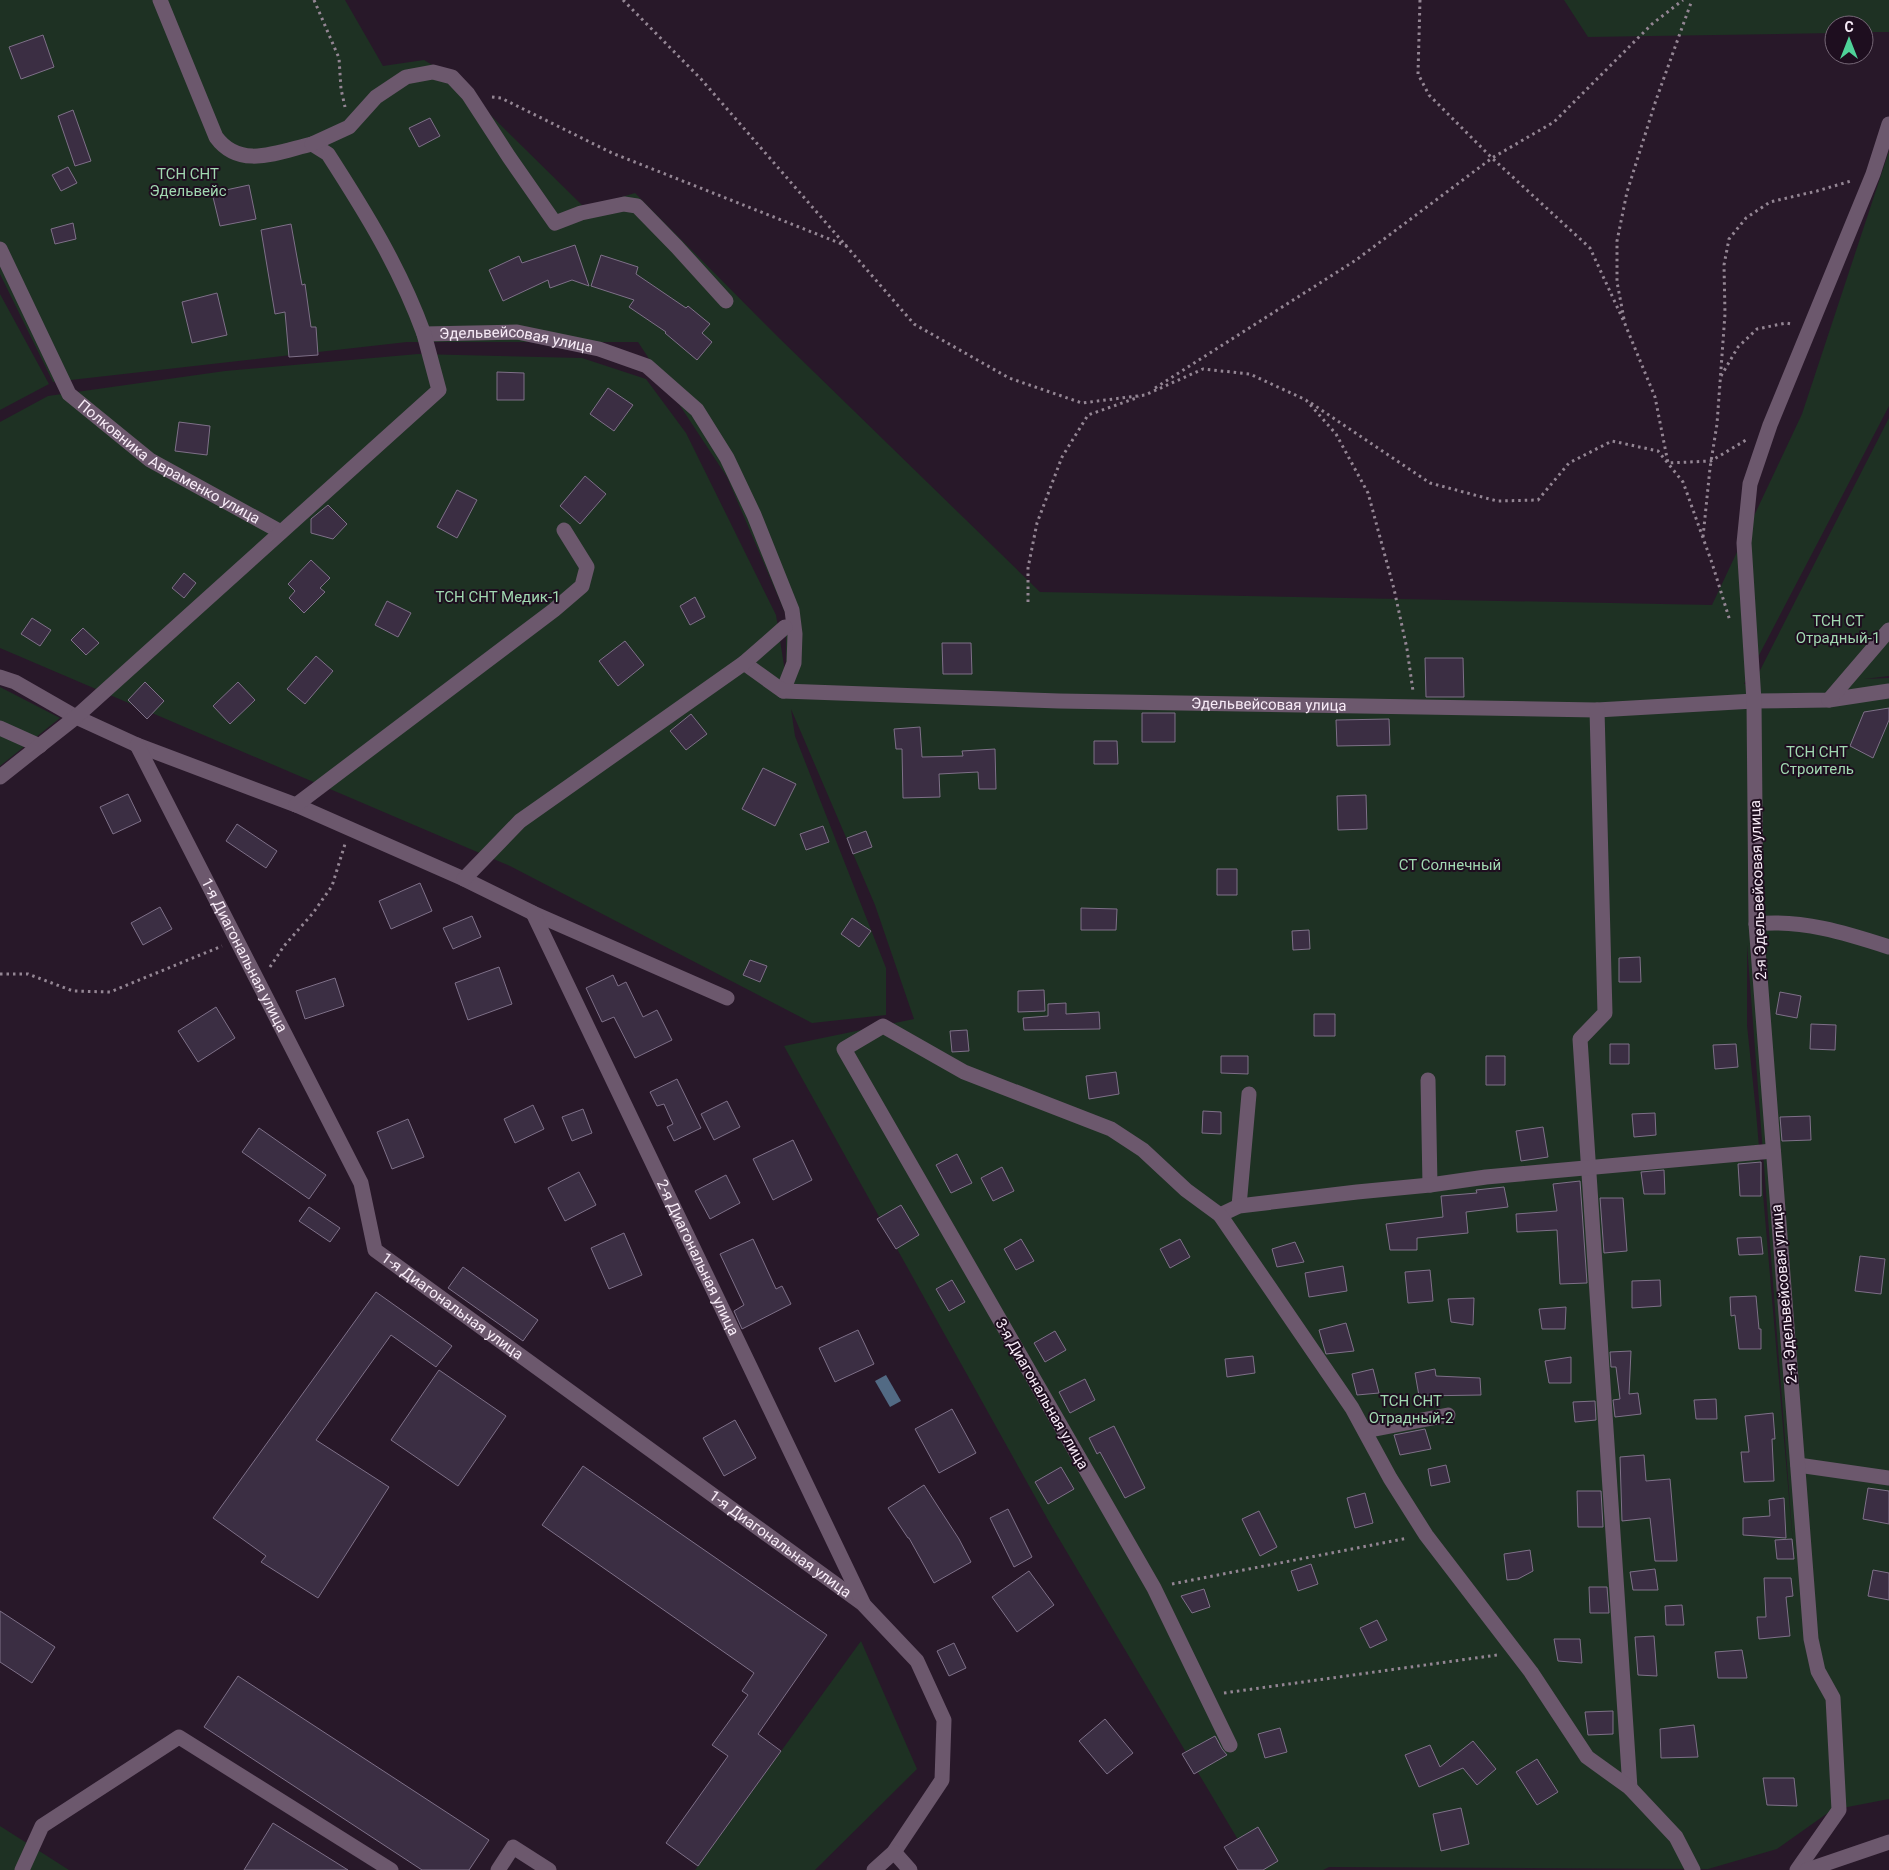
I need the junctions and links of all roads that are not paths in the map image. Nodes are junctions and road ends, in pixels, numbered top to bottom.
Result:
1 (160, 0) edge
2 (1889, 124) edge
3 (312, 144) junction
4 (0, 249) edge
5 (726, 301) dead end
6 (424, 334) junction
7 (564, 530) dead end
8 (281, 532) junction
9 (785, 627) dead end
10 (1889, 630) edge
11 (744, 662) junction
12 (0, 676) edge
13 (783, 691) junction
14 (1889, 691) edge
15 (1829, 700) junction
16 (1754, 701) junction
17 (1597, 710) junction
18 (76, 718) junction
19 (0, 728) edge
20 (137, 745) junction
21 (40, 746) junction
22 (0, 777) edge
23 (296, 805) junction
24 (464, 878) junction
25 (532, 912) junction
26 (1756, 924) junction
27 (1889, 947) edge
28 (727, 998) dead end
29 (1428, 1080) dead end
30 (1249, 1094) dead end
31 (1773, 1151) junction
32 (1589, 1168) junction
33 (1430, 1185) junction
34 (1239, 1206) junction
35 (1220, 1215) junction
36 (1448, 1415) dead end
37 (1365, 1431) junction
38 (1798, 1465) junction
39 (1889, 1478) edge
40 (863, 1604) junction
41 (1230, 1745) dead end
42 (1630, 1788) junction
43 (1889, 1842) edge
44 (894, 1852) junction
45 (22, 1870) edge
46 (391, 1870) edge
47 (498, 1870) edge
48 (549, 1870) edge
49 (874, 1870) edge
50 (910, 1870) edge
51 (1693, 1870) edge
52 (1797, 1870) edge
53 (1807, 1870) edge

1 - 3 street
2 - 16 street, 2-я Эдельвейсовая улица
3 - 5 street
3 - 6 street, Эдельвейсовая улица
4 - 8 street, Полковника Авраменко улица
6 - 8 street
6 - 13 street, Эдельвейсовая улица
7 - 23 street
8 - 18 street
9 - 11 street
10 - 15 street
11 - 13 street
11 - 24 street
12 - 18 street
13 - 17 street, Эдельвейсовая улица
14 - 15 street, Эдельвейсовая улица
15 - 16 street, Эдельвейсовая улица
16 - 17 street, Эдельвейсовая улица
16 - 26 street, 2-я Эдельвейсовая улица
17 - 32 street
18 - 20 street
18 - 21 street
19 - 21 street
20 - 23 street
20 - 40 street, 1-я Диагональная улица
21 - 22 street
23 - 24 street
24 - 25 street
25 - 28 street
25 - 40 street, 2-я Диагональная улица
26 - 27 street
26 - 31 street, 2-я Эдельвейсовая улица
29 - 33 street
30 - 34 street
31 - 32 street
31 - 38 street, 2-я Эдельвейсовая улица
32 - 33 street
32 - 42 street
33 - 34 street
34 - 35 street
35 - 37 street
35 - 41 street, 3-я Диагональная улица
36 - 37 street
37 - 42 street
38 - 39 street
38 - 52 street, 2-я Эдельвейсовая улица
40 - 44 street
42 - 51 street
43 - 53 street
44 - 49 street
44 - 50 street
45 - 46 street
47 - 48 street

